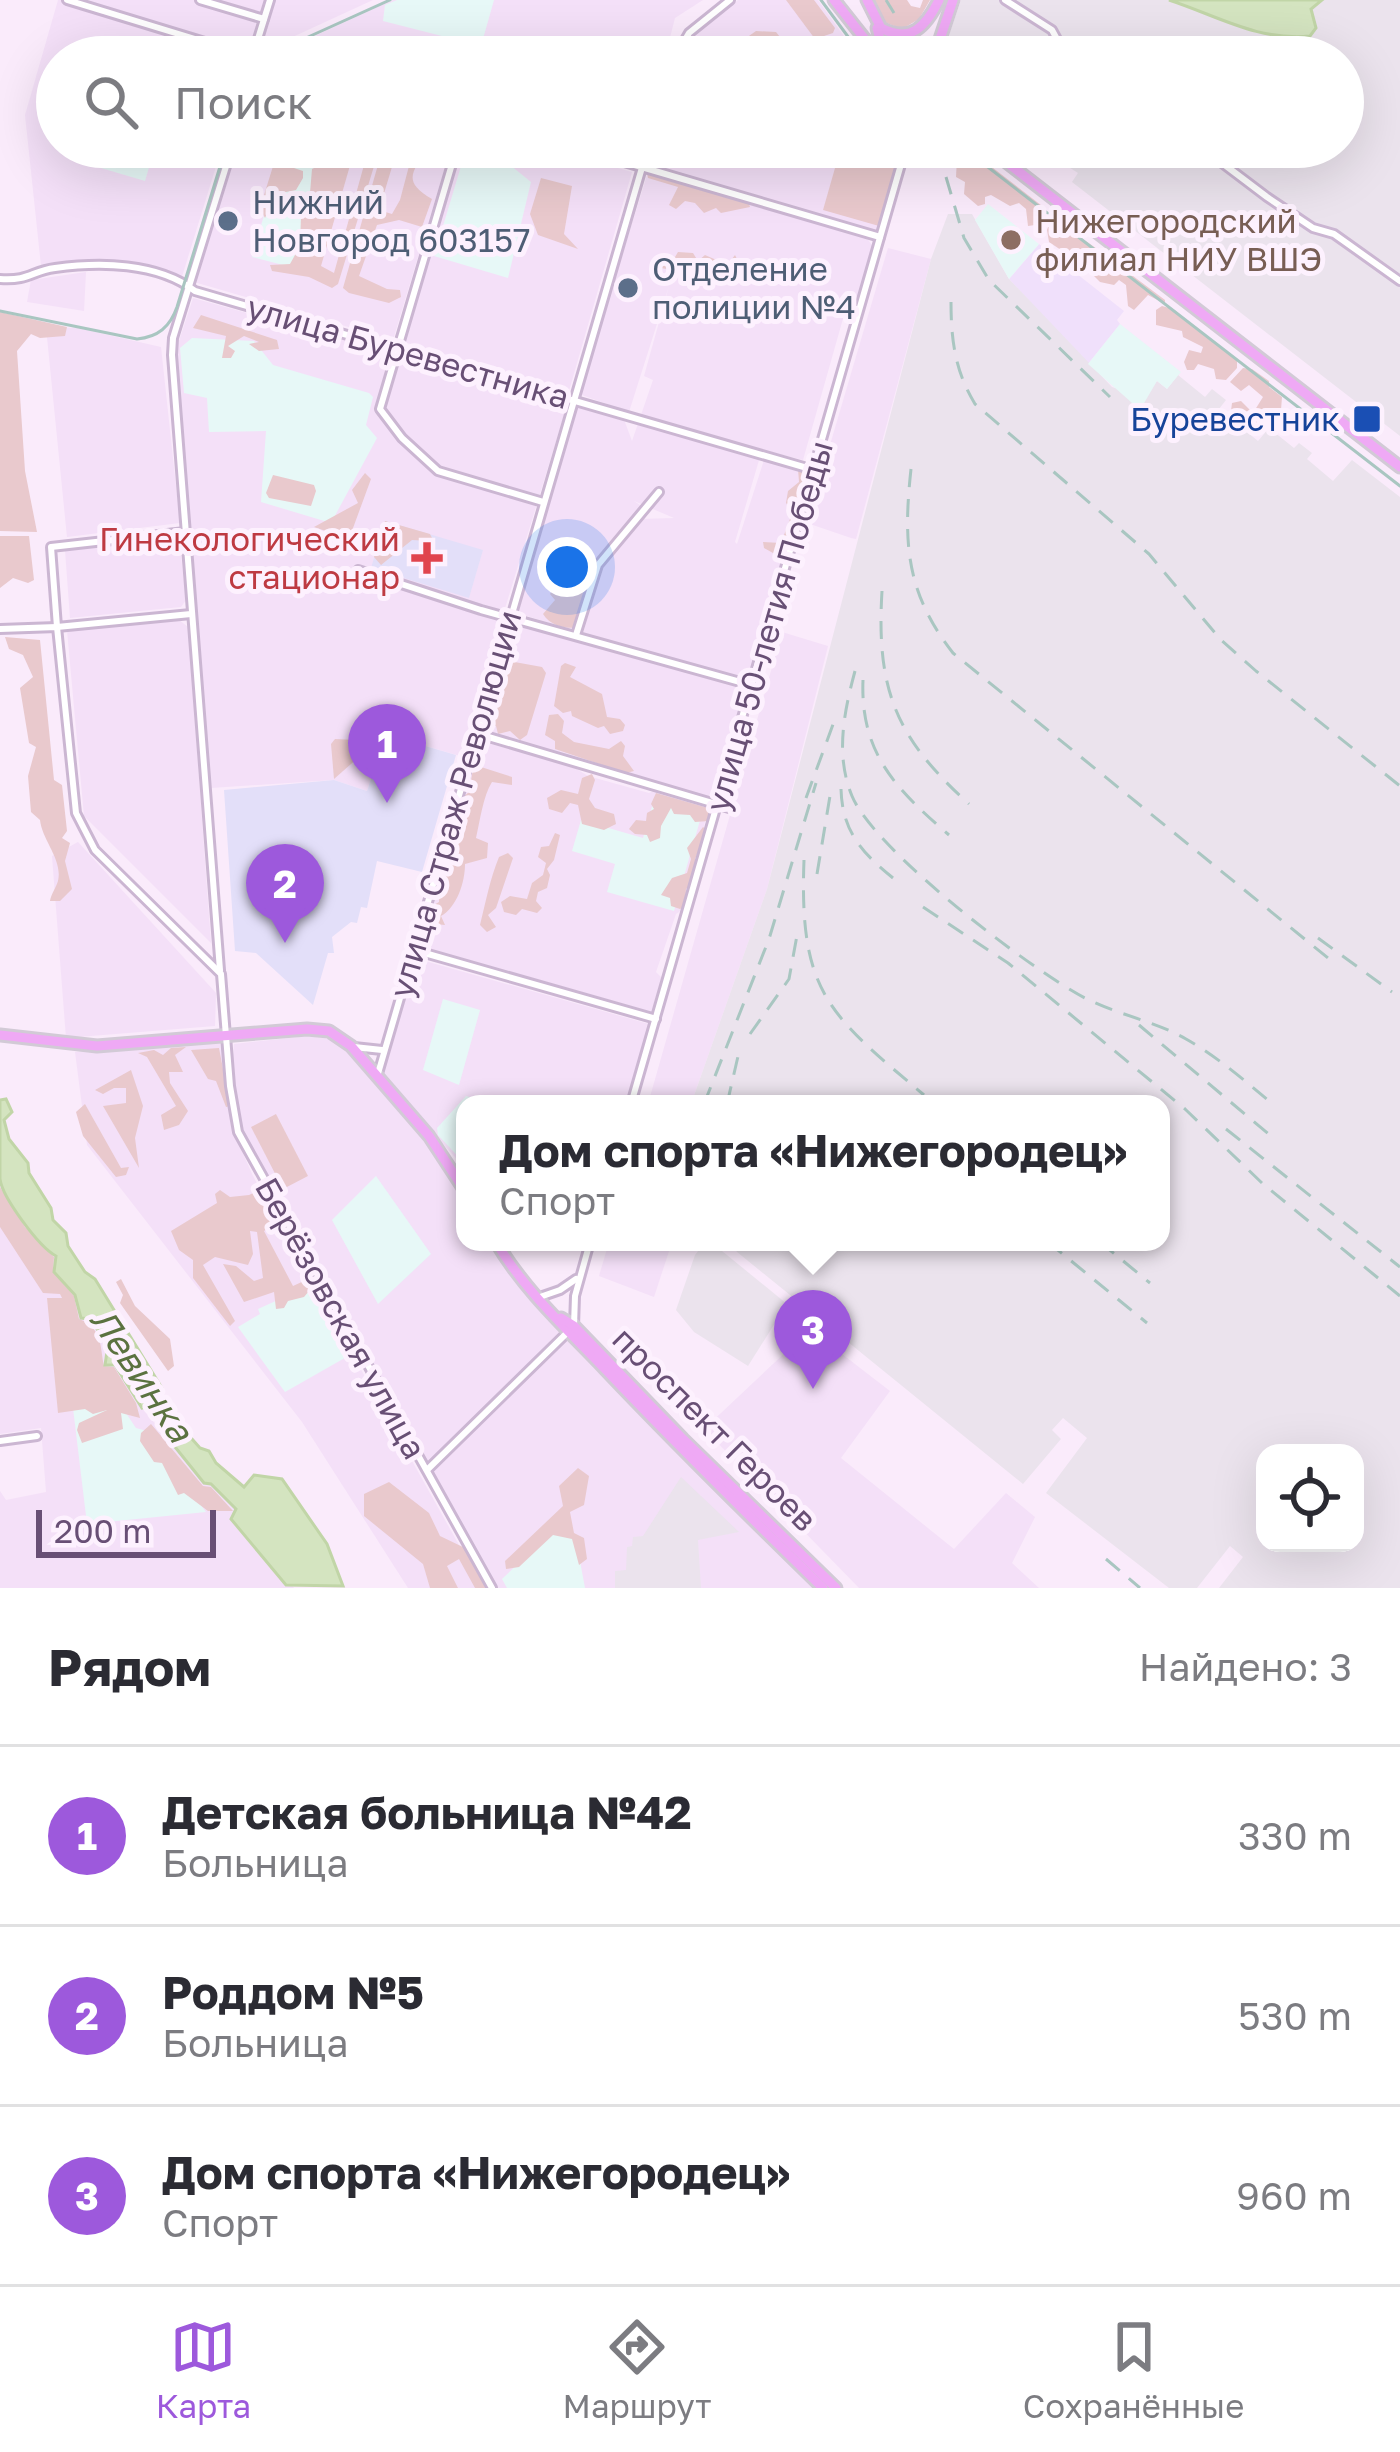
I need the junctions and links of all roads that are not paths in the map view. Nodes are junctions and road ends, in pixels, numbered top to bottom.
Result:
1 (67, 0) edge
2 (200, 0) edge
3 (269, 0) edge
4 (730, 0) edge
5 (834, 0) edge
6 (867, 0) edge
7 (939, 0) edge
8 (953, 0) edge
9 (1005, 0) edge
10 (100, 5) edge
11 (264, 19) junction
12 (877, 25) junction
13 (193, 36) edge
14 (259, 36) edge
15 (687, 36) edge
16 (864, 36) edge
17 (879, 36) edge
18 (941, 36) edge
19 (1055, 36) edge
20 (226, 168) edge
21 (451, 168) edge
22 (641, 168) joint
23 (900, 168) edge
24 (1014, 168) edge
25 (1229, 168) edge
26 (880, 237) junction
27 (0, 279) edge
28 (1400, 281) edge
29 (190, 287) junction
30 (398, 349) junction
31 (574, 400) junction
32 (1400, 467) edge
33 (814, 470) junction
34 (659, 492) dead end
35 (543, 502) junction
36 (185, 532) junction
37 (358, 570) dead end
38 (191, 614) junction
39 (509, 618) junction
40 (57, 627) junction
41 (0, 629) edge
42 (576, 635) junction
43 (751, 685) junction
44 (476, 734) junction
45 (717, 804) junction
46 (729, 808) dead end
47 (414, 950) junction
48 (220, 974) junction
49 (656, 1019) junction
50 (0, 1035) edge
51 (226, 1036) junction
52 (351, 1046) junction
53 (385, 1047) junction
54 (377, 1077) junction
55 (634, 1095) edge
56 (456, 1177) edge
57 (502, 1251) edge
58 (587, 1251) edge
59 (579, 1276) junction
60 (537, 1298) junction
61 (571, 1328) junction
62 (38, 1436) dead end
63 (0, 1441) edge
64 (427, 1471) junction
65 (492, 1588) edge
66 (823, 1588) edge
67 (836, 1588) edge

1 - 10 street
2 - 11 street
3 - 11 street
4 - 15 street
5 - 16 main road
6 - 12 main road
7 - 12 main road
8 - 18 main road
9 - 19 street
10 - 13 street
11 - 14 street
12 - 17 main road
20 - 29 street
21 - 30 street
22 - 26 street
22 - 31 street, улица Страж Революции
23 - 26 street, улица 50-летия Победы
24 - 32 main road
25 - 28 street
26 - 33 street, улица 50-летия Победы
27 - 29 street, улица Буревестника
29 - 30 street, улица Буревестника
29 - 36 street
30 - 31 street, улица Буревестника
30 - 35 street
31 - 33 street, улица Буревестника
31 - 35 street, улица Страж Революции
33 - 43 street, улица 50-летия Победы
34 - 42 street
35 - 39 street, улица Страж Революции
36 - 38 street
36 - 40 street
37 - 39 street
38 - 40 street
38 - 48 street
39 - 42 street
39 - 44 street, улица Страж Революции
40 - 41 street
40 - 48 street
42 - 43 street
43 - 45 street, улица 50-летия Победы
44 - 45 street
44 - 47 street, улица Страж Революции
45 - 46 street
45 - 49 street, улица 50-летия Победы
47 - 49 street
47 - 53 street, улица Страж Революции
48 - 51 street, Берёзовская улица
49 - 55 street, улица 50-летия Победы
50 - 51 main road
51 - 52 main road
51 - 64 street, Берёзовская улица
52 - 53 street
52 - 54 main road
53 - 54 street, улица Страж Революции
54 - 56 main road
57 - 60 main road, проспект Героев
58 - 59 street
59 - 60 street
59 - 61 street
60 - 61 main road, проспект Героев
61 - 64 street
61 - 66 main road, проспект Героев
61 - 67 main road, проспект Героев
62 - 63 street
64 - 65 street, Берёзовская улица

